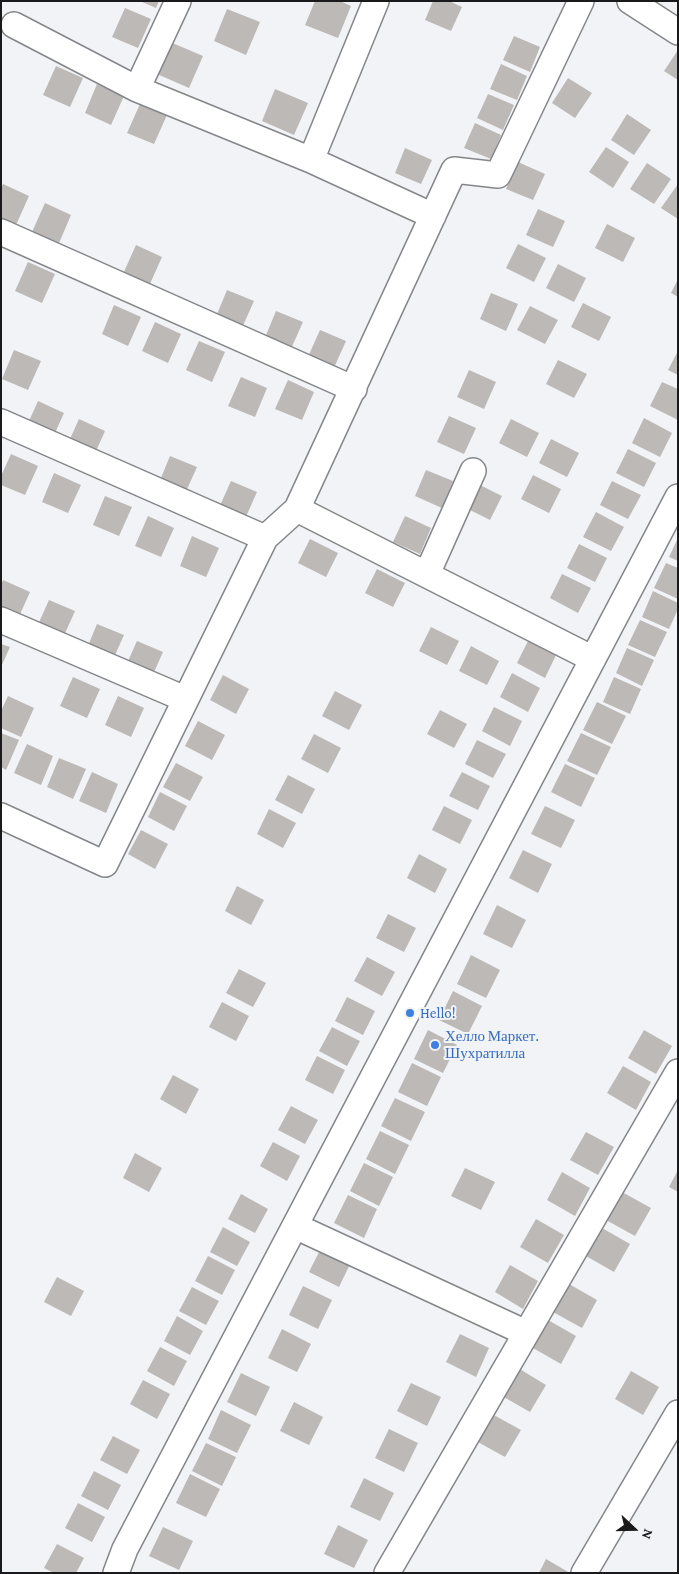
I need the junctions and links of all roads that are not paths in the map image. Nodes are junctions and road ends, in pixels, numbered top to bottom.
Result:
1 (178, 1) edge
2 (376, 1) edge
3 (581, 1) edge
4 (630, 1) edge
5 (14, 25) dead end
6 (678, 32) edge
7 (137, 89) junction
8 (311, 160) junction
9 (433, 216) junction
10 (1, 232) edge
11 (354, 389) junction
12 (1, 422) edge
13 (473, 471) dead end
14 (678, 496) edge
15 (297, 509) junction
16 (265, 538) junction
17 (427, 574) junction
18 (1, 620) edge
19 (593, 659) junction
20 (185, 699) junction
21 (1, 816) edge
22 (678, 1072) edge
23 (295, 1226) junction
24 (526, 1333) junction
25 (678, 1413) edge
26 (116, 1573) edge
27 (387, 1573) edge
28 (584, 1573) edge

1 - 7 street
2 - 8 street
3 - 9 street
4 - 6 street
5 - 7 street
7 - 8 street
8 - 9 street
9 - 11 street
10 - 11 street
11 - 15 street
12 - 16 street
13 - 17 street
14 - 19 street
15 - 16 street
15 - 17 street
16 - 20 street
17 - 19 street
18 - 20 street
19 - 23 street
20 - 21 street
22 - 24 street
23 - 24 street
23 - 26 street
24 - 27 street
25 - 28 street

